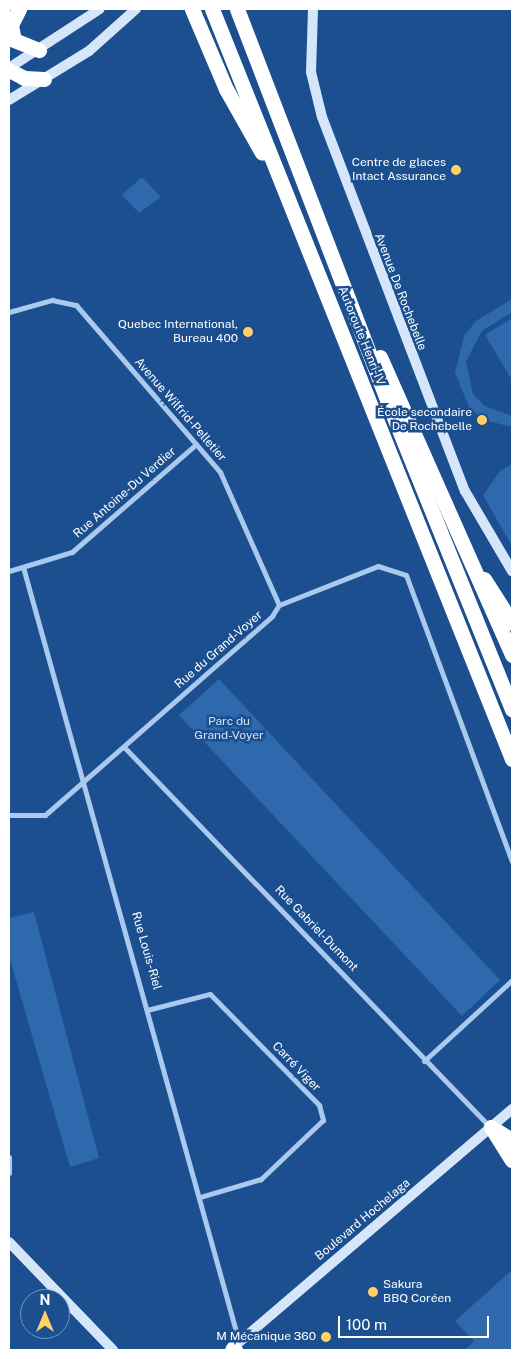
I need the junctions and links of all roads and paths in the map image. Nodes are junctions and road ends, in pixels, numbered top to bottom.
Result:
1 (19, 9) edge
2 (100, 9) edge
3 (136, 9) edge
4 (192, 9) edge
5 (212, 9) edge
6 (237, 9) edge
7 (313, 9) edge
8 (39, 50) junction
9 (9, 69) edge
10 (44, 79) junction
11 (9, 100) edge
12 (292, 206) junction
13 (347, 289) junction
14 (9, 312) edge
15 (195, 445) junction
16 (465, 548) junction
17 (23, 567) junction
18 (9, 571) edge
19 (512, 571) edge
20 (279, 605) junction
21 (512, 623) edge
22 (512, 655) edge
23 (512, 710) edge
24 (124, 747) junction
25 (510, 756) edge
26 (84, 782) junction
27 (9, 815) edge
28 (512, 861) edge
29 (512, 980) edge
30 (147, 1010) junction
31 (424, 1061) junction
32 (512, 1109) edge
33 (491, 1127) junction
34 (512, 1140) edge
35 (9, 1157) edge
36 (512, 1160) edge
37 (9, 1173) edge
38 (200, 1197) junction
39 (9, 1242) edge
40 (234, 1348) edge
41 (113, 1350) edge

1 - 8 highway
2 - 8 street
3 - 10 street
4 - 12 highway
5 - 12 highway, Autoroute Henri-IV
6 - 13 highway, Autoroute Henri-IV
7 - 19 street, Avenue De Rochebelle
8 - 9 street
9 - 10 highway
10 - 11 street
12 - 25 highway, Autoroute Henri-IV
13 - 16 highway
13 - 23 highway, Autoroute Henri-IV
14 - 15 street, Avenue Wilfrid-Pelletier
15 - 17 street, Rue Antoine-Du Verdier
15 - 20 street, Avenue Wilfrid-Pelletier
16 - 21 highway
16 - 22 highway
17 - 18 street, Rue Antoine-Du Verdier
17 - 26 street, Rue Louis-Riel
20 - 24 street, Rue du Grand-Voyer
20 - 28 street, Rue du Grand-Voyer
24 - 26 street, Rue du Grand-Voyer
24 - 31 street, Rue Gabriel-Dumont
26 - 27 street, Rue du Grand-Voyer
26 - 30 street, Rue Louis-Riel
29 - 31 street
30 - 38 street, Rue Louis-Riel
30 - 38 street, Carré Viger
31 - 33 street, Rue Gabriel-Dumont
32 - 33 street, Boulevard Hochelaga
33 - 34 highway
33 - 36 highway
33 - 40 street, Boulevard Hochelaga
35 - 37 street
38 - 40 street, Rue Louis-Riel
39 - 41 street

